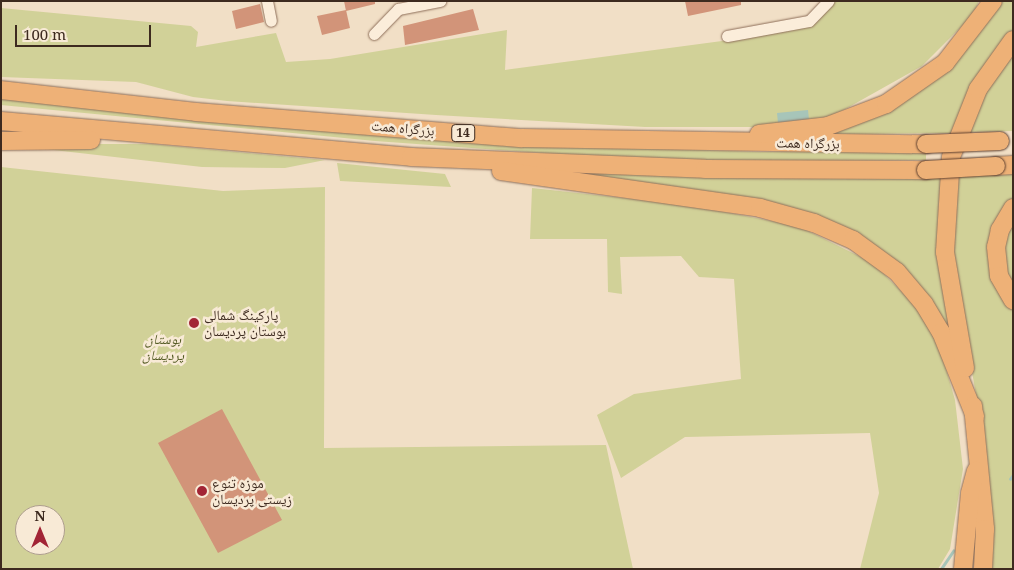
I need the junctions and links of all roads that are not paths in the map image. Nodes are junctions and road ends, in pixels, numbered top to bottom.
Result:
1 (267, 1) edge
2 (440, 1) edge
3 (828, 1) edge
4 (993, 1) edge
5 (271, 21) dead end
6 (374, 34) dead end
7 (727, 36) dead end
8 (1013, 40) edge
9 (1, 90) edge
10 (1, 121) edge
11 (145, 136) junction
12 (1, 141) edge
13 (1006, 141) edge
14 (713, 142) junction
15 (411, 157) junction
16 (1004, 165) edge
17 (1013, 208) edge
18 (1013, 300) edge
19 (975, 416) junction
20 (980, 459) junction
21 (963, 569) edge
22 (983, 569) edge

1 - 5 street
2 - 6 street
3 - 7 street
4 - 14 highway
8 - 19 highway
9 - 14 highway, بزرگراه همت / 14
10 - 11 highway, بزرگراه همت / 14
11 - 12 highway
11 - 15 highway, بزرگراه همت / 14
13 - 14 highway, بزرگراه همت / 14, bridge
15 - 16 highway, بزرگراه همت / 14, bridge
15 - 19 highway
17 - 18 highway
19 - 20 highway
20 - 21 highway
20 - 22 highway

